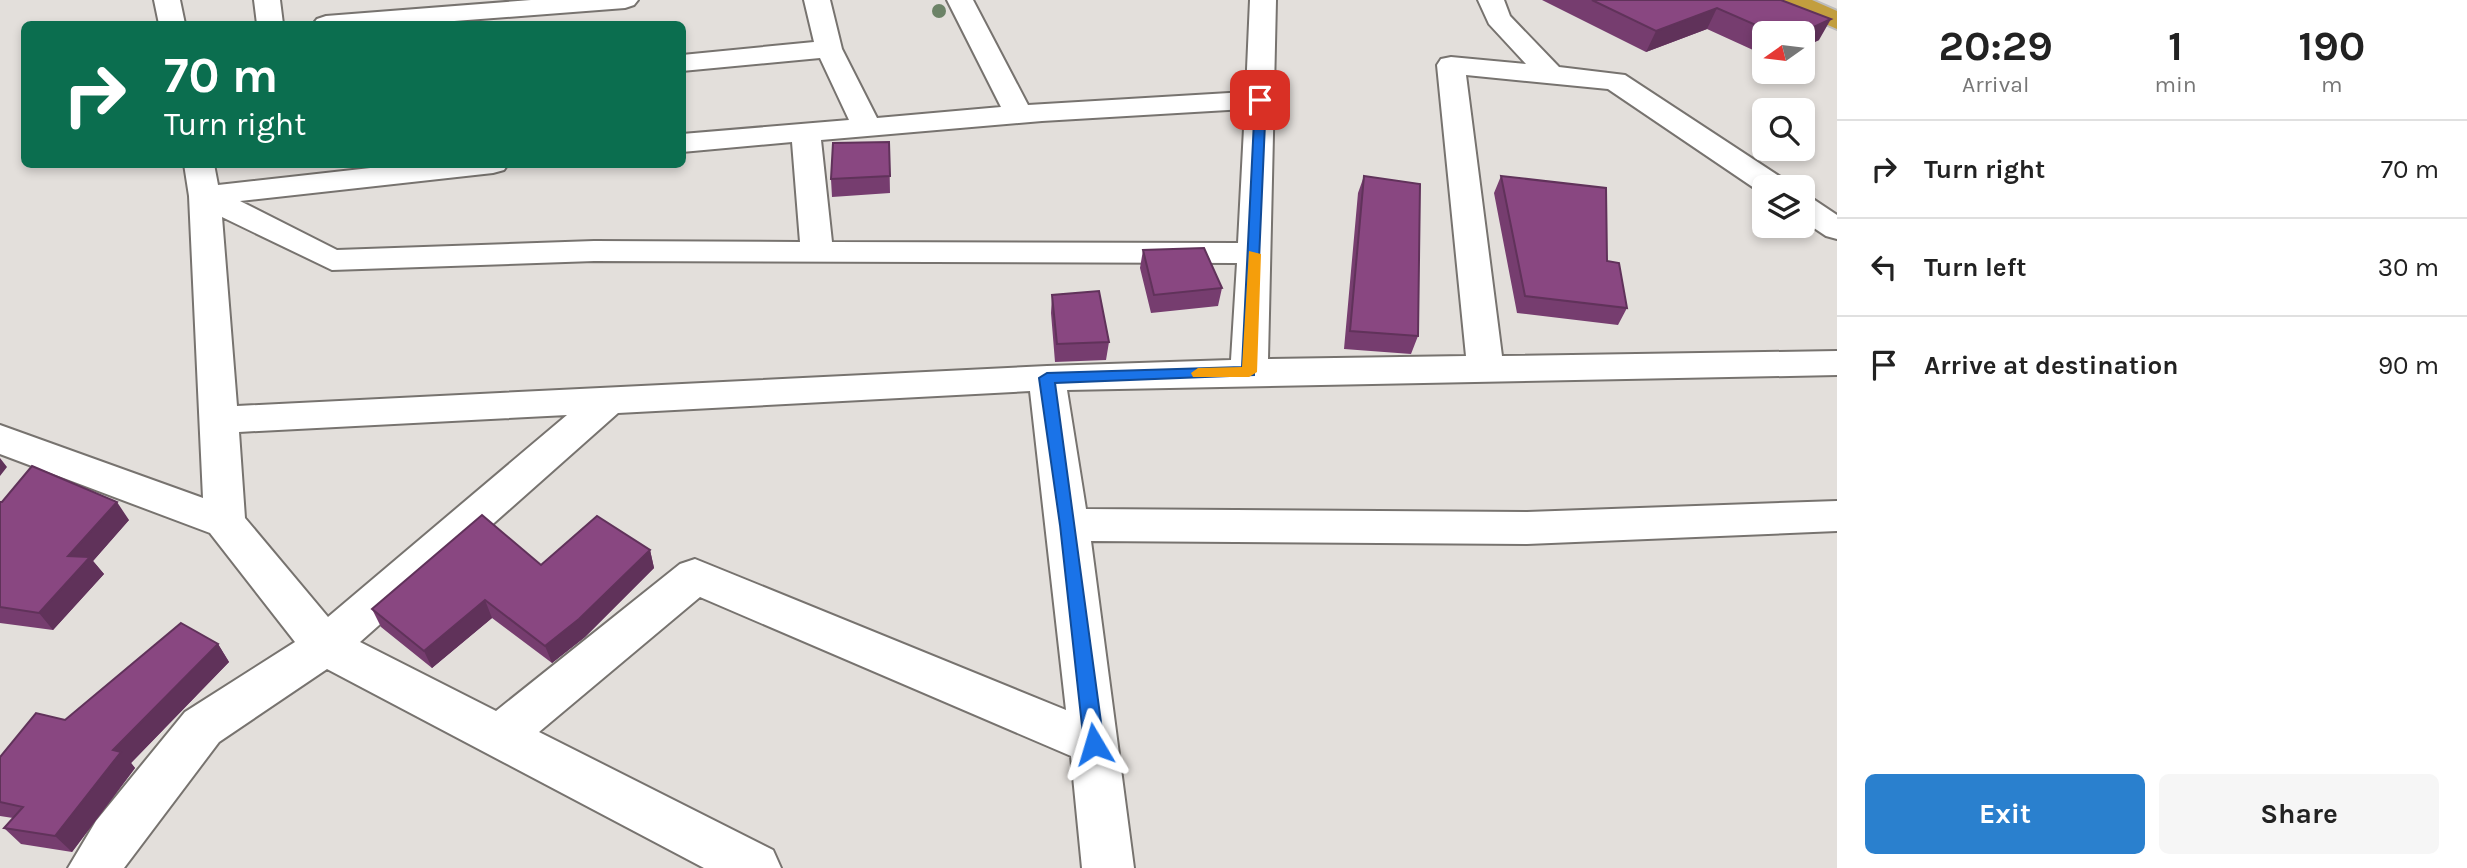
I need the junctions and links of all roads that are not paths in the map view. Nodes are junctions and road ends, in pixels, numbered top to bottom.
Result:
1 (167, 0) edge
2 (267, 0) edge
3 (625, 0) edge
4 (817, 0) edge
5 (960, 0) edge
6 (1263, 0) edge
7 (1491, 0) edge
8 (1791, 0) edge
9 (1829, 0) edge
10 (1837, 4) edge
11 (171, 21) edge
12 (270, 21) edge
13 (363, 21) edge
14 (1837, 21) edge
15 (829, 49) junction
16 (686, 63) edge
17 (1551, 75) junction
18 (1260, 100) junction
19 (1019, 114) junction
20 (867, 127) junction
21 (806, 132) junction
22 (686, 144) edge
23 (425, 168) edge
24 (1756, 175) edge
25 (202, 181) edge
26 (1815, 215) edge
27 (1837, 229) edge
28 (817, 252) junction
29 (1254, 253) junction
30 (1837, 363) edge
31 (1485, 369) junction
32 (1249, 372) junction
33 (1047, 378) junction
34 (609, 400) junction
35 (221, 421) junction
36 (0, 439) edge
37 (1837, 516) edge
38 (226, 522) junction
39 (1068, 525) junction
40 (325, 646) junction
41 (500, 736) junction
42 (1094, 744) junction
43 (94, 868) edge
44 (755, 868) edge
45 (1108, 868) edge

1 - 11 street
2 - 12 street
3 - 13 street
4 - 15 street
5 - 19 street
6 - 18 street
7 - 17 street
8 - 14 highway
9 - 10 highway
15 - 16 street
15 - 20 street
17 - 24 street
17 - 31 street
18 - 19 street
18 - 29 street
19 - 20 street
20 - 21 street
21 - 22 street
21 - 28 street
23 - 25 street
25 - 28 street
25 - 35 street
26 - 27 street
28 - 29 street
29 - 32 street
30 - 31 street
31 - 32 street
32 - 33 street
33 - 34 street
33 - 39 street
34 - 35 street
34 - 40 street
35 - 38 street
36 - 38 street
37 - 39 street
38 - 40 street
39 - 42 street
40 - 41 street
40 - 43 street
41 - 42 street
41 - 44 street
42 - 45 street

